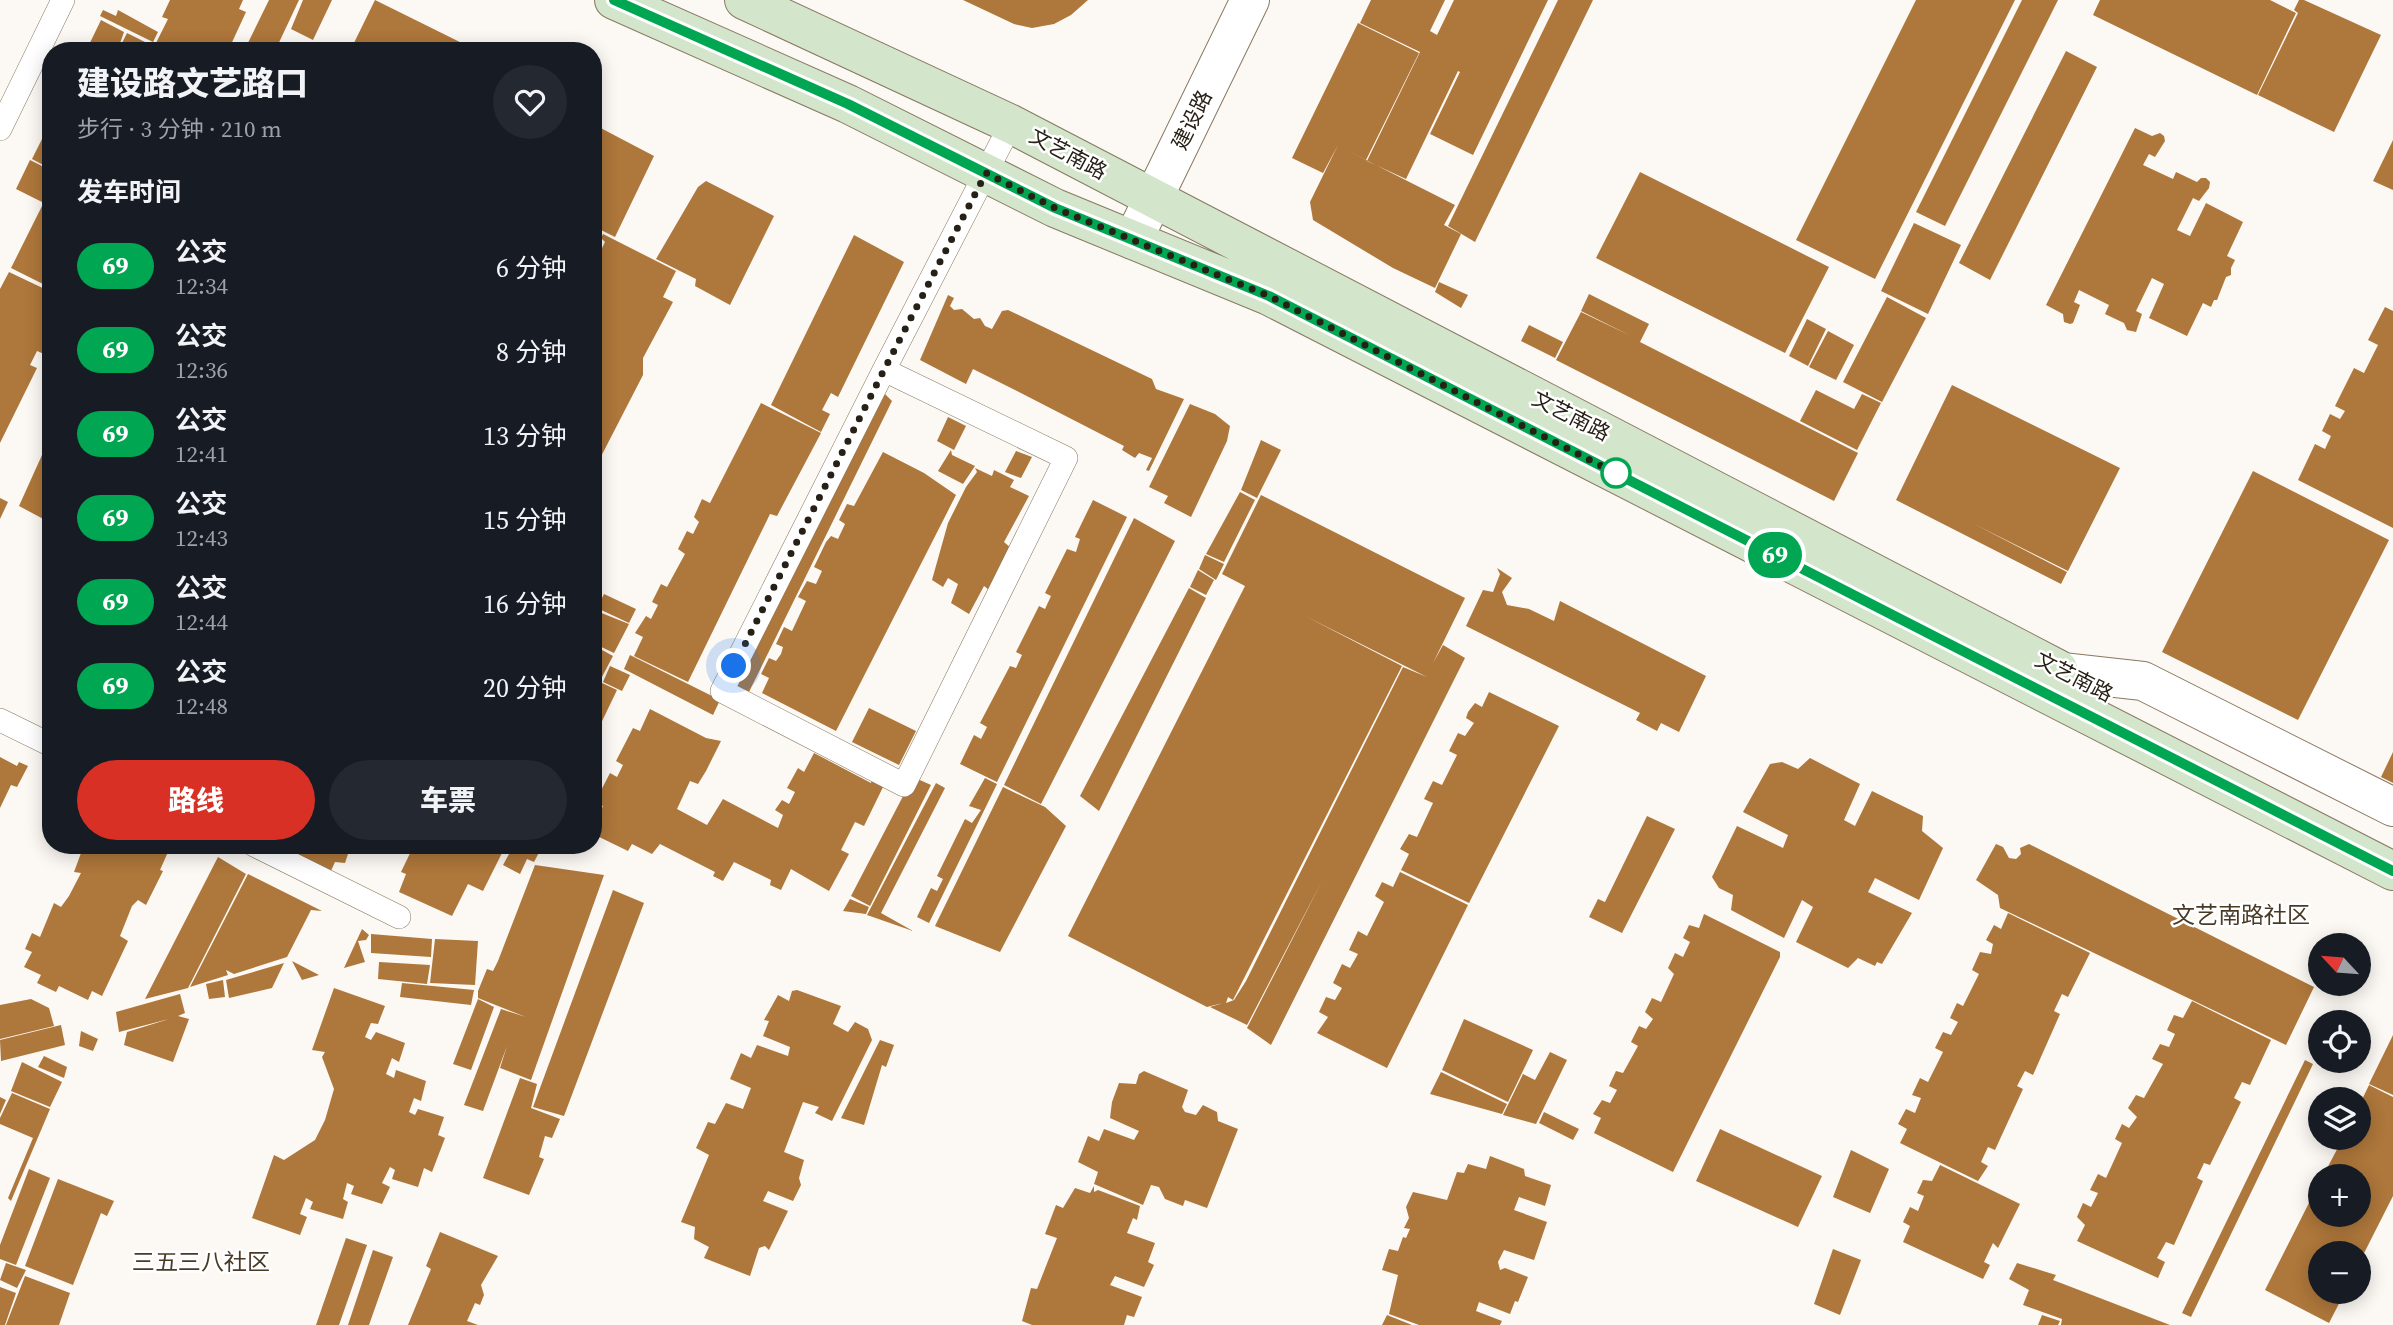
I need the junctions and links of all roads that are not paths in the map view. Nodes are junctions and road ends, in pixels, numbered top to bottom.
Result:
1 (63, 0) edge
2 (614, 0) edge
3 (744, 0) edge
4 (1250, 0) edge
5 (42, 42) edge
6 (42, 43) edge
7 (1011, 124) junction
8 (0, 129) edge
9 (986, 173) junction
10 (1154, 200) junction
11 (1133, 240) junction
12 (884, 370) junction
13 (2062, 671) junction
14 (0, 720) edge
15 (42, 741) edge
16 (2393, 807) edge
17 (2393, 841) edge
18 (272, 854) edge
19 (2393, 871) edge
20 (399, 917) dead end

1 - 5 lane
2 - 9 main road, 文艺南路
3 - 7 main road, 文艺南路
4 - 10 street, 建设路
6 - 8 lane
7 - 9 lane
7 - 10 main road, 文艺南路
9 - 11 main road, 文艺南路
9 - 12 lane
10 - 11 street, 建设路
10 - 13 main road, 文艺南路
11 - 19 main road, 文艺南路
12 - 12 lane
13 - 16 street
13 - 17 main road, 文艺南路
14 - 15 lane
18 - 20 lane

